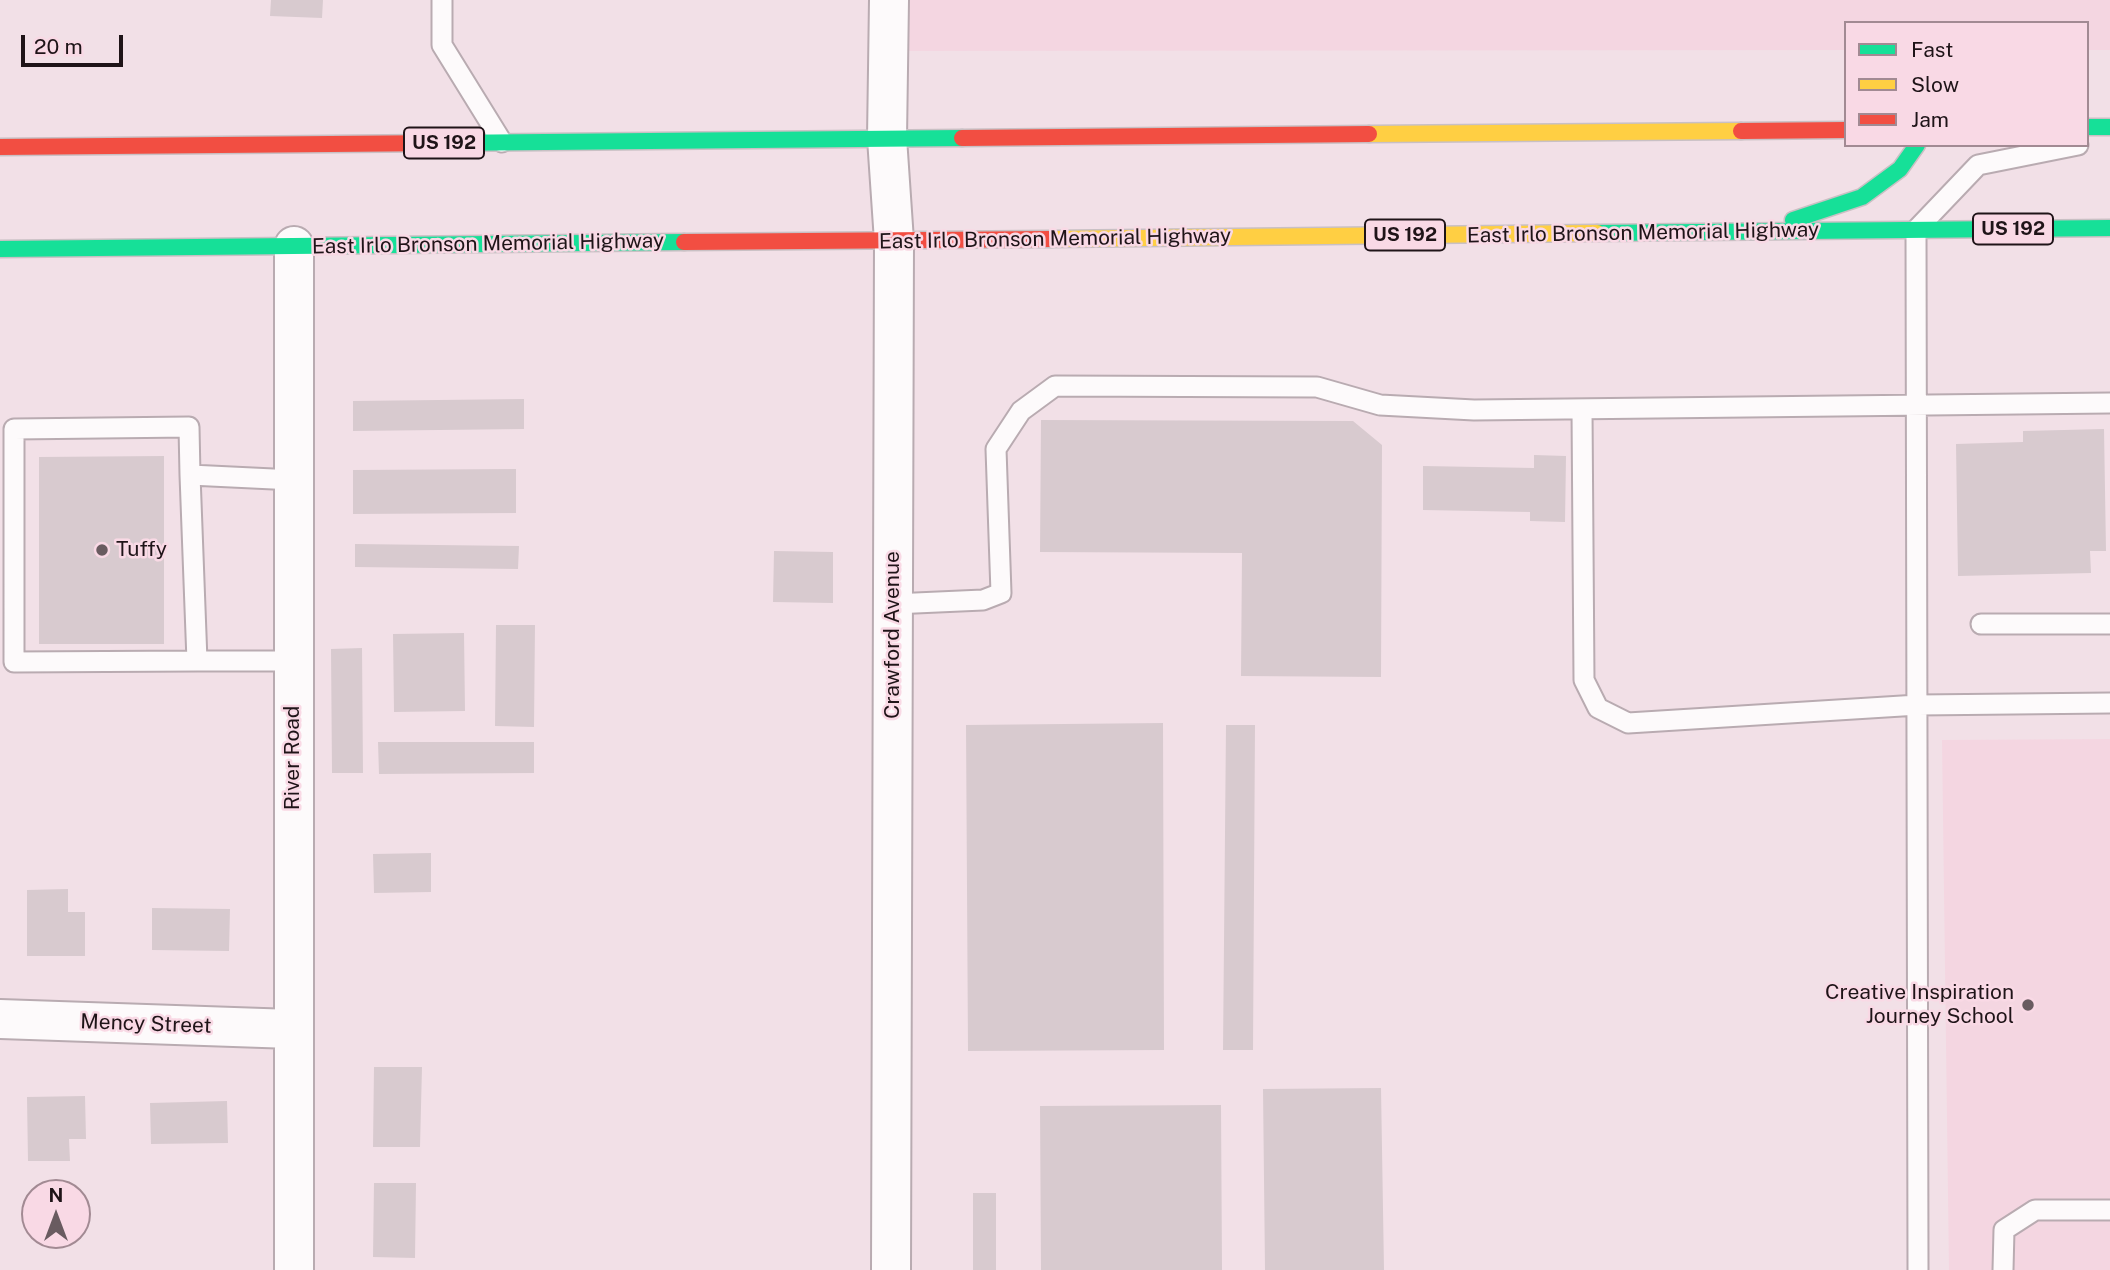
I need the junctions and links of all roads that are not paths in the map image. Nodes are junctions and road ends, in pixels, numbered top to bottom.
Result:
1 (442, 0) edge
2 (889, 0) edge
3 (2089, 127) edge
4 (1844, 130) edge
5 (2110, 130) edge
6 (887, 138) junction
7 (2089, 141) edge
8 (502, 142) junction
9 (0, 147) edge
10 (1916, 147) edge
11 (2068, 147) edge
12 (2110, 228) edge
13 (1916, 230) junction
14 (1762, 231) junction
15 (894, 241) junction
16 (294, 246) junction
17 (0, 249) edge
18 (2110, 403) edge
19 (1918, 404) junction
20 (1583, 410) junction
21 (190, 475) junction
22 (294, 480) junction
23 (893, 604) junction
24 (1981, 624) dead end
25 (2110, 624) edge
26 (197, 661) junction
27 (293, 661) junction
28 (2110, 703) edge
29 (1918, 705) junction
30 (0, 1019) edge
31 (292, 1029) junction
32 (2110, 1210) edge
33 (294, 1270) edge
34 (891, 1270) edge
35 (1918, 1270) edge
36 (2003, 1270) edge

1 - 8 lane
2 - 6 street, Crawford Avenue
3 - 5 highway
4 - 6 highway, US 192
5 - 7 lane
6 - 8 highway, US 192
6 - 15 street, Crawford Avenue
8 - 9 highway, US 192
10 - 14 highway
11 - 13 lane
12 - 13 highway, East Irlo Bronson Memorial Highway / US 192
13 - 14 highway, East Irlo Bronson Memorial Highway / US 192
13 - 19 lane
14 - 15 highway, East Irlo Bronson Memorial Highway / US 192
15 - 16 highway, East Irlo Bronson Memorial Highway / US 192
15 - 23 street, Crawford Avenue
16 - 17 highway, East Irlo Bronson Memorial Highway / US 192
16 - 22 street, River Road
18 - 19 lane
19 - 20 lane
19 - 29 lane
20 - 23 lane
20 - 29 lane
21 - 22 lane
21 - 26 lane
21 - 26 lane
22 - 27 street, River Road
23 - 34 street, Crawford Avenue
24 - 25 lane
26 - 27 lane
27 - 31 street, River Road
28 - 29 lane
29 - 35 lane
30 - 31 street, Mency Street
31 - 33 street, River Road
32 - 36 lane

